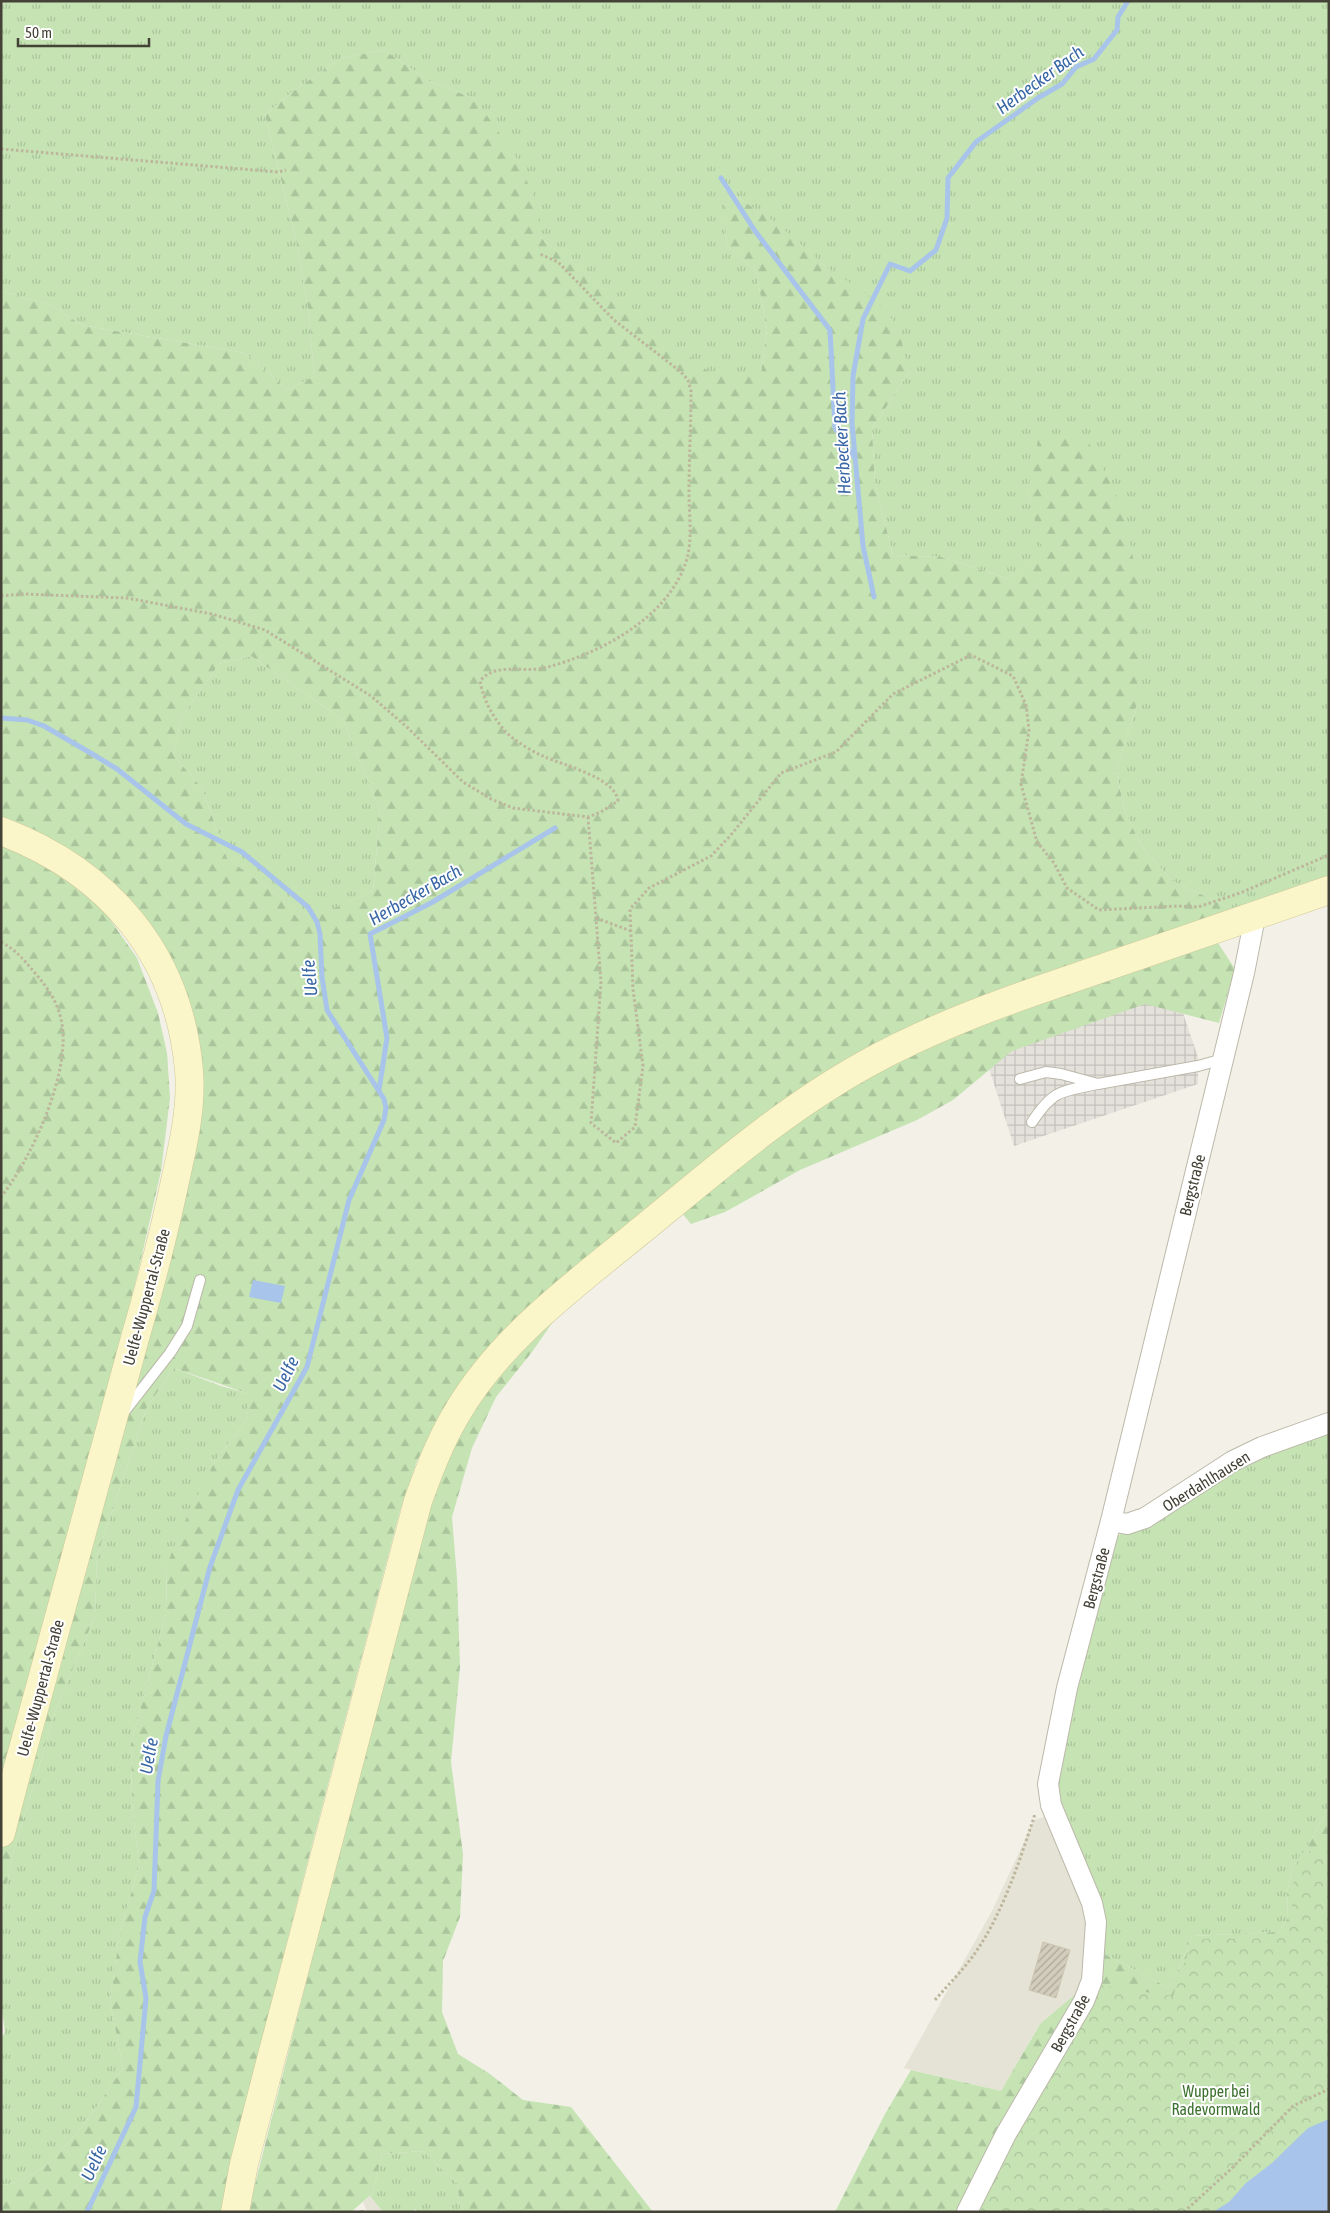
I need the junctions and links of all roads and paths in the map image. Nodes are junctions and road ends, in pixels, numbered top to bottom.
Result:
1 (1, 149) edge
2 (286, 170) dead end
3 (540, 254) dead end
4 (1, 596) edge
5 (588, 817) junction
6 (1, 830) edge
7 (1329, 855) edge
8 (1329, 890) edge
9 (1251, 917) junction
10 (596, 918) junction
11 (631, 931) junction
12 (1, 942) edge
13 (1223, 1059) junction
14 (1020, 1079) dead end
15 (1098, 1084) junction
16 (1032, 1122) dead end
17 (1, 1197) edge
18 (200, 1280) dead end
19 (1329, 1423) edge
20 (111, 1428) junction
21 (1111, 1521) junction
22 (1048, 1784) junction
23 (1, 1833) edge
24 (935, 2000) dead end
25 (1329, 2089) edge
26 (235, 2212) edge
27 (967, 2212) edge
28 (1184, 2212) edge

1 - 2 path
3 - 5 path
4 - 5 path
5 - 10 path
6 - 20 main road, Uelfe-Wuppertal-Straße
7 - 11 path
8 - 9 main road
9 - 13 street, Bergstraße
9 - 26 main road
10 - 11 path
10 - 11 path
12 - 17 path
13 - 15 lane
13 - 21 street, Bergstraße
14 - 15 lane
15 - 16 lane
18 - 20 lane
19 - 21 street, Oberdahlhausen
20 - 23 main road, Uelfe-Wuppertal-Straße
21 - 22 street, Bergstraße
22 - 24 path
22 - 27 street, Bergstraße
25 - 28 path

